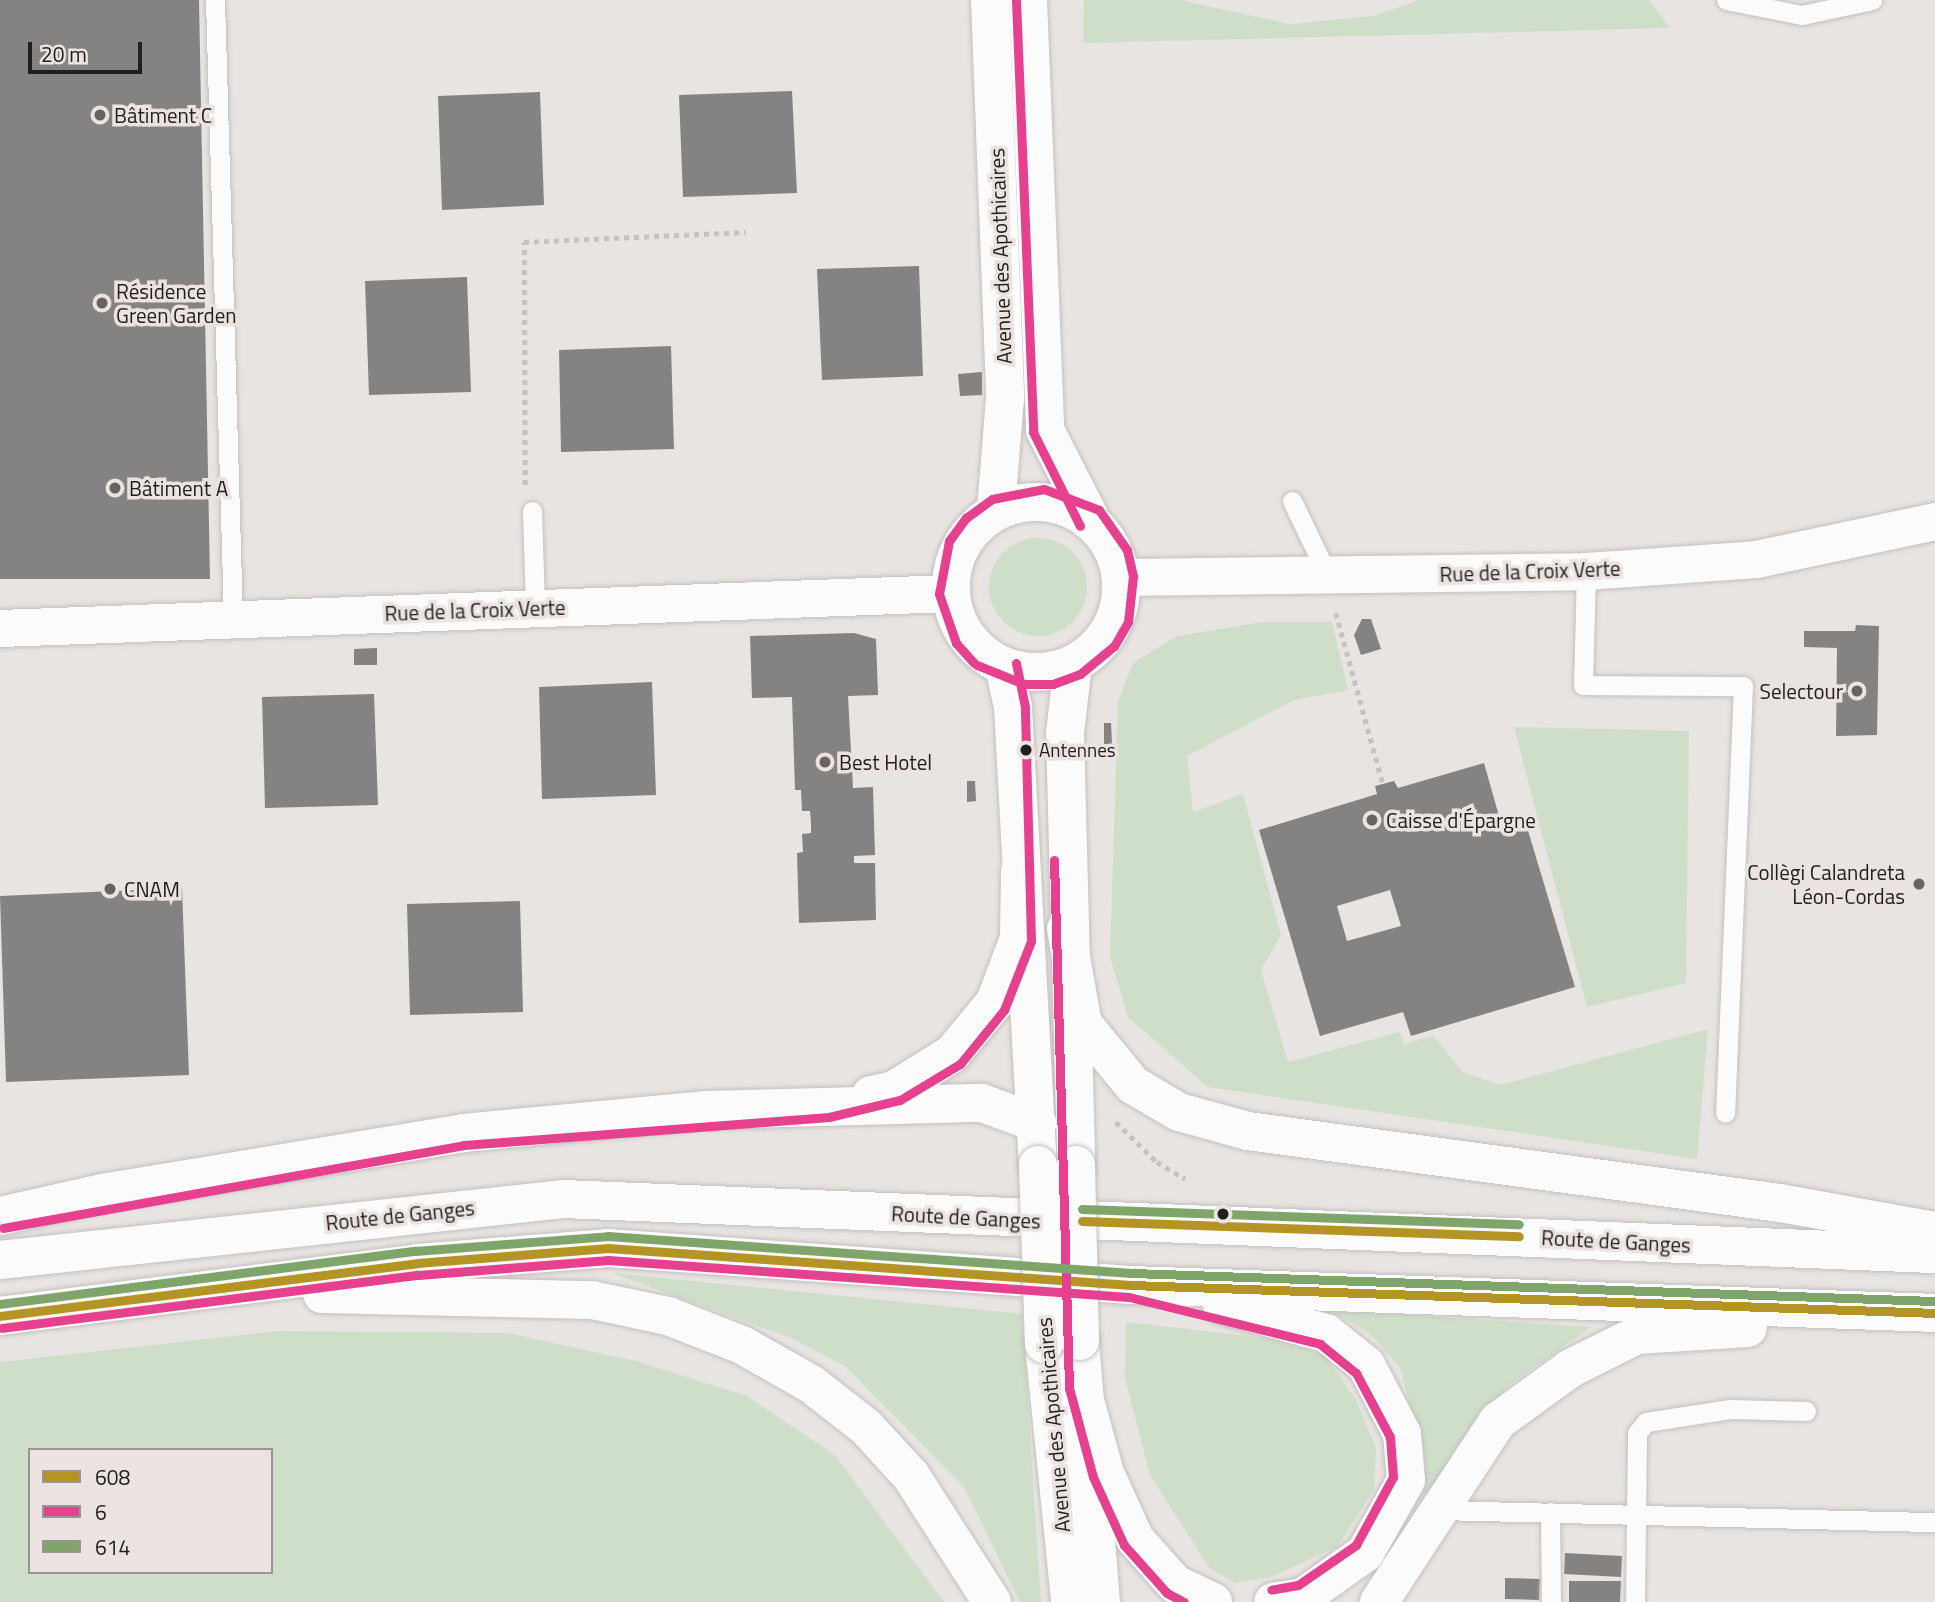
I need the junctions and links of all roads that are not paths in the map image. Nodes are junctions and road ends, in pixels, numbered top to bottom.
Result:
1 (215, 0) edge
2 (990, 0) edge
3 (1028, 0) edge
4 (1726, 0) edge
5 (1872, 0) edge
6 (1292, 501) dead end
7 (529, 504) road end
8 (996, 511) junction
9 (1091, 520) junction
10 (1935, 521) edge
11 (1586, 571) junction
12 (1121, 577) junction
13 (1329, 578) junction
14 (951, 593) junction
15 (535, 608) junction
16 (233, 617) junction
17 (0, 628) edge
18 (1073, 664) junction
19 (1004, 666) junction
20 (1020, 870) junction
21 (1066, 929) junction
22 (828, 1105) junction
23 (1725, 1113) dead end
24 (1037, 1122) junction
25 (1057, 1165) junction
26 (0, 1216) edge
27 (1935, 1231) edge
28 (1935, 1254) edge
29 (0, 1260) edge
30 (1131, 1285) junction
31 (218, 1291) junction
32 (1935, 1315) edge
33 (0, 1316) edge
34 (1062, 1342) junction
35 (1081, 1386) junction
36 (1806, 1411) dead end
37 (1438, 1510) junction
38 (1550, 1512) junction
39 (1634, 1513) junction
40 (1935, 1522) edge
41 (992, 1602) edge
42 (1070, 1602) edge
43 (1101, 1602) edge
44 (1213, 1602) edge
45 (1273, 1602) edge
46 (1379, 1602) edge
47 (1551, 1602) edge
48 (1635, 1602) edge

1 - 16 lane
2 - 8 main road, Avenue des Apothicaires
3 - 9 main road, Avenue des Apothicaires
4 - 5 lane
6 - 13 lane
7 - 15 lane
8 - 9 main road
8 - 14 main road
9 - 12 main road, Avenue des Apothicaires
10 - 11 street, Rue de la Croix Verte
11 - 13 street, Rue de la Croix Verte
11 - 23 lane
12 - 13 street, Rue de la Croix Verte
12 - 18 main road, Avenue des Apothicaires
14 - 15 street, Rue de la Croix Verte
14 - 19 main road, Avenue des Apothicaires
15 - 16 street, Rue de la Croix Verte
16 - 17 street, Rue de la Croix Verte
18 - 19 main road, Avenue des Apothicaires
18 - 21 main road, Avenue des Apothicaires
19 - 20 main road, Avenue des Apothicaires
20 - 22 main road
20 - 24 main road, Avenue des Apothicaires
21 - 25 main road, Avenue des Apothicaires
21 - 27 main road
22 - 24 main road
22 - 26 main road
24 - 25 main road, Avenue des Apothicaires
25 - 34 main road, Avenue des Apothicaires, bridge
28 - 29 main road, Route de Ganges
30 - 31 main road
30 - 32 main road
30 - 45 main road
31 - 33 main road
31 - 41 main road
32 - 37 main road
34 - 35 main road, Avenue des Apothicaires
34 - 42 main road, Avenue des Apothicaires
35 - 43 main road, Avenue des Apothicaires
35 - 44 main road
36 - 39 lane
37 - 38 lane
37 - 46 main road
38 - 39 lane
38 - 47 lane
39 - 40 lane
39 - 48 lane

